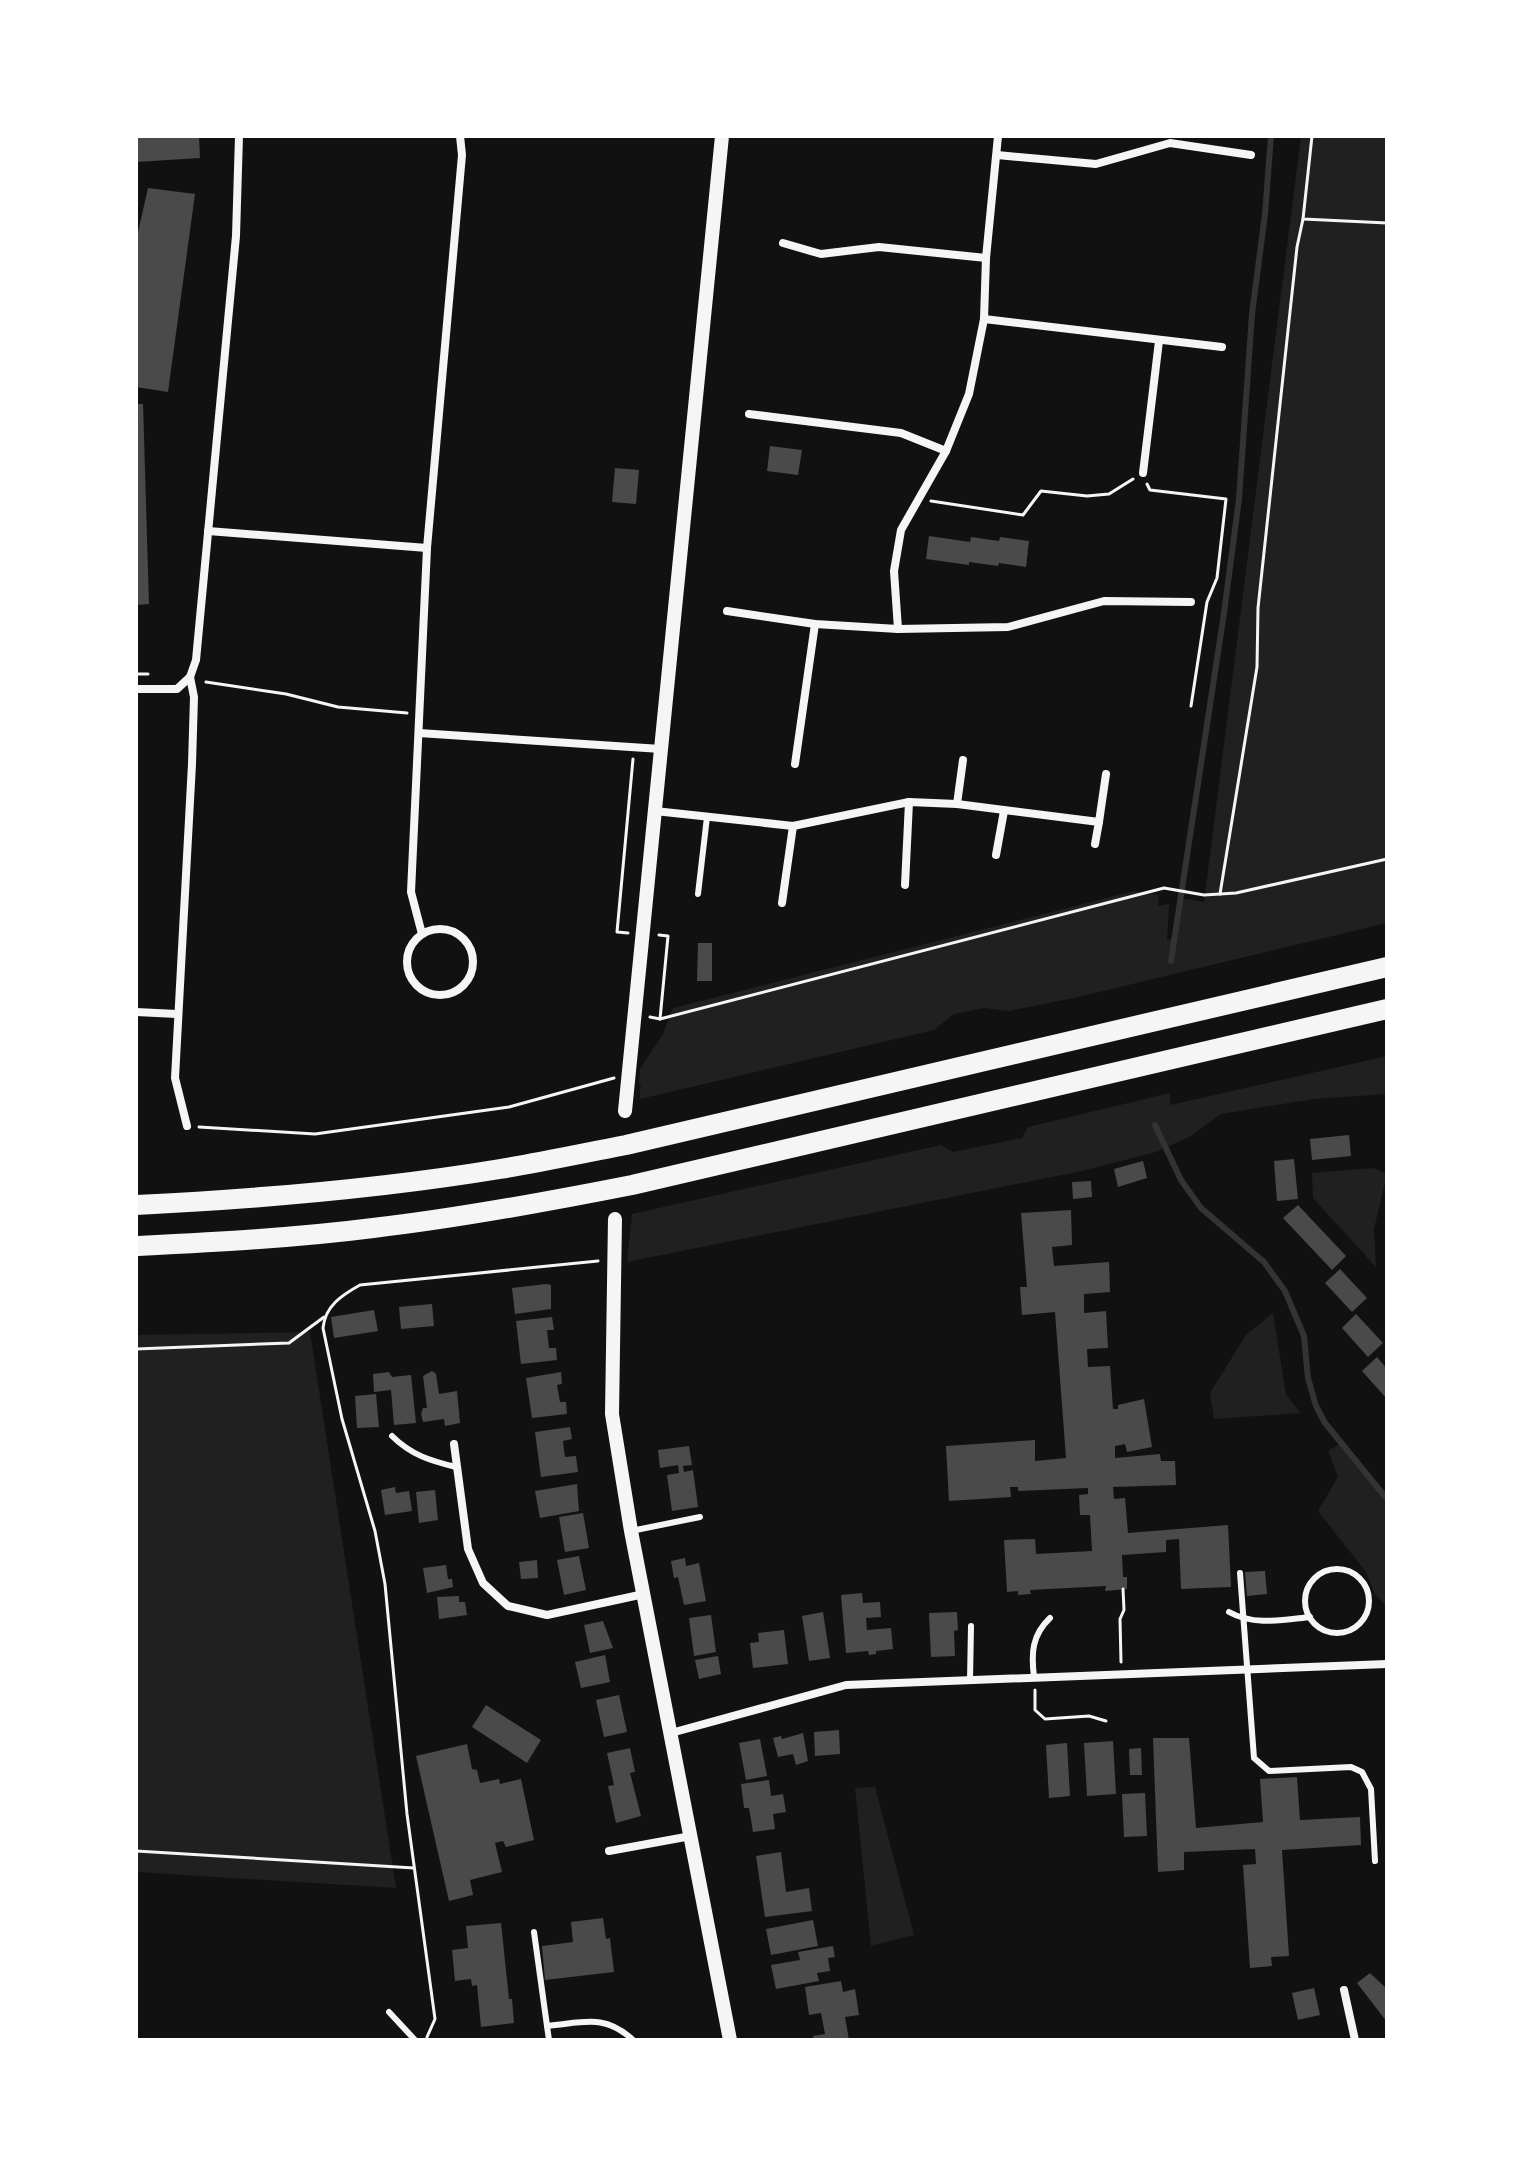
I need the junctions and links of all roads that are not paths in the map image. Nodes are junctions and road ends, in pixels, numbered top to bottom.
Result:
1 (239, 136) edge
2 (472, 136) edge
3 (722, 136) edge
4 (998, 136) edge
5 (461, 140) edge
6 (997, 155) junction
7 (1251, 155) dead end
8 (783, 243) dead end
9 (986, 258) junction
10 (984, 319) junction
11 (1159, 341) junction
12 (1222, 347) dead end
13 (749, 414) dead end
14 (946, 451) junction
15 (1143, 473) road end
16 (208, 531) junction
17 (427, 548) junction
18 (1191, 602) dead end
19 (727, 611) dead end
20 (815, 624) junction
21 (898, 629) junction
22 (190, 677) junction
23 (136, 689) edge
24 (419, 733) junction
25 (663, 749) junction
26 (963, 760) dead end
27 (795, 764) dead end
28 (1106, 774) dead end
29 (909, 802) junction
30 (957, 804) junction
31 (655, 811) junction
32 (1004, 811) junction
33 (707, 817) junction
34 (1099, 822) junction
35 (793, 826) junction
36 (1095, 844) dead end
37 (996, 855) dead end
38 (905, 885) dead end
39 (698, 894) dead end
40 (782, 903) dead end
41 (422, 934) junction
42 (1387, 967) edge
43 (1387, 1009) edge
44 (136, 1012) edge
45 (177, 1014) junction
46 (625, 1111) dead end
47 (187, 1126) road end
48 (136, 1205) edge
49 (615, 1219) dead end
50 (136, 1246) edge
51 (392, 1436) dead end
52 (454, 1444) dead end
53 (456, 1467) junction
54 (700, 1517) dead end
55 (631, 1531) junction
56 (1240, 1573) dead end
57 (644, 1594) junction
58 (1229, 1612) dead end
59 (1310, 1617) junction
60 (1050, 1618) dead end
61 (1243, 1620) junction
62 (971, 1626) dead end
63 (1387, 1664) edge
64 (1247, 1669) junction
65 (1034, 1677) junction
66 (970, 1680) junction
67 (671, 1733) junction
68 (691, 1836) junction
69 (609, 1851) dead end
70 (1375, 1861) dead end
71 (534, 1932) dead end
72 (1344, 1990) dead end
73 (389, 2012) dead end
74 (547, 2026) junction
75 (415, 2040) edge
76 (549, 2040) edge
77 (633, 2040) edge
78 (730, 2040) edge
79 (1355, 2040) edge

1 - 16 street
2 - 5 street
3 - 25 street
4 - 6 street
5 - 17 street
6 - 7 street
6 - 9 street
8 - 9 street
9 - 10 street
10 - 11 street
10 - 14 street
11 - 12 street
11 - 15 street
13 - 14 street
14 - 21 street
16 - 17 street
16 - 22 street
17 - 24 street
18 - 21 street
19 - 20 street
20 - 21 street
20 - 27 street
22 - 23 street
22 - 45 street
24 - 25 street
24 - 41 street
25 - 31 street
26 - 30 street
28 - 34 street
29 - 30 street
29 - 35 street
29 - 38 street
30 - 32 street
31 - 33 street
31 - 46 street
32 - 34 street
32 - 37 street
33 - 35 street
33 - 39 lane
34 - 36 street
35 - 40 street
41 - 41 street
42 - 48 highway
43 - 50 highway
44 - 45 street
45 - 47 street
49 - 55 street
51 - 53 lane
52 - 53 street
53 - 57 street
54 - 55 lane
55 - 57 street
56 - 61 lane
57 - 67 street
58 - 61 lane
59 - 59 lane
59 - 61 lane
60 - 65 lane
61 - 64 lane
62 - 66 lane
63 - 64 street
64 - 65 street
64 - 70 lane
65 - 66 street
66 - 67 street
67 - 68 street
68 - 69 street
68 - 78 street
71 - 74 lane
72 - 79 street
73 - 75 lane
74 - 76 lane
74 - 77 lane

